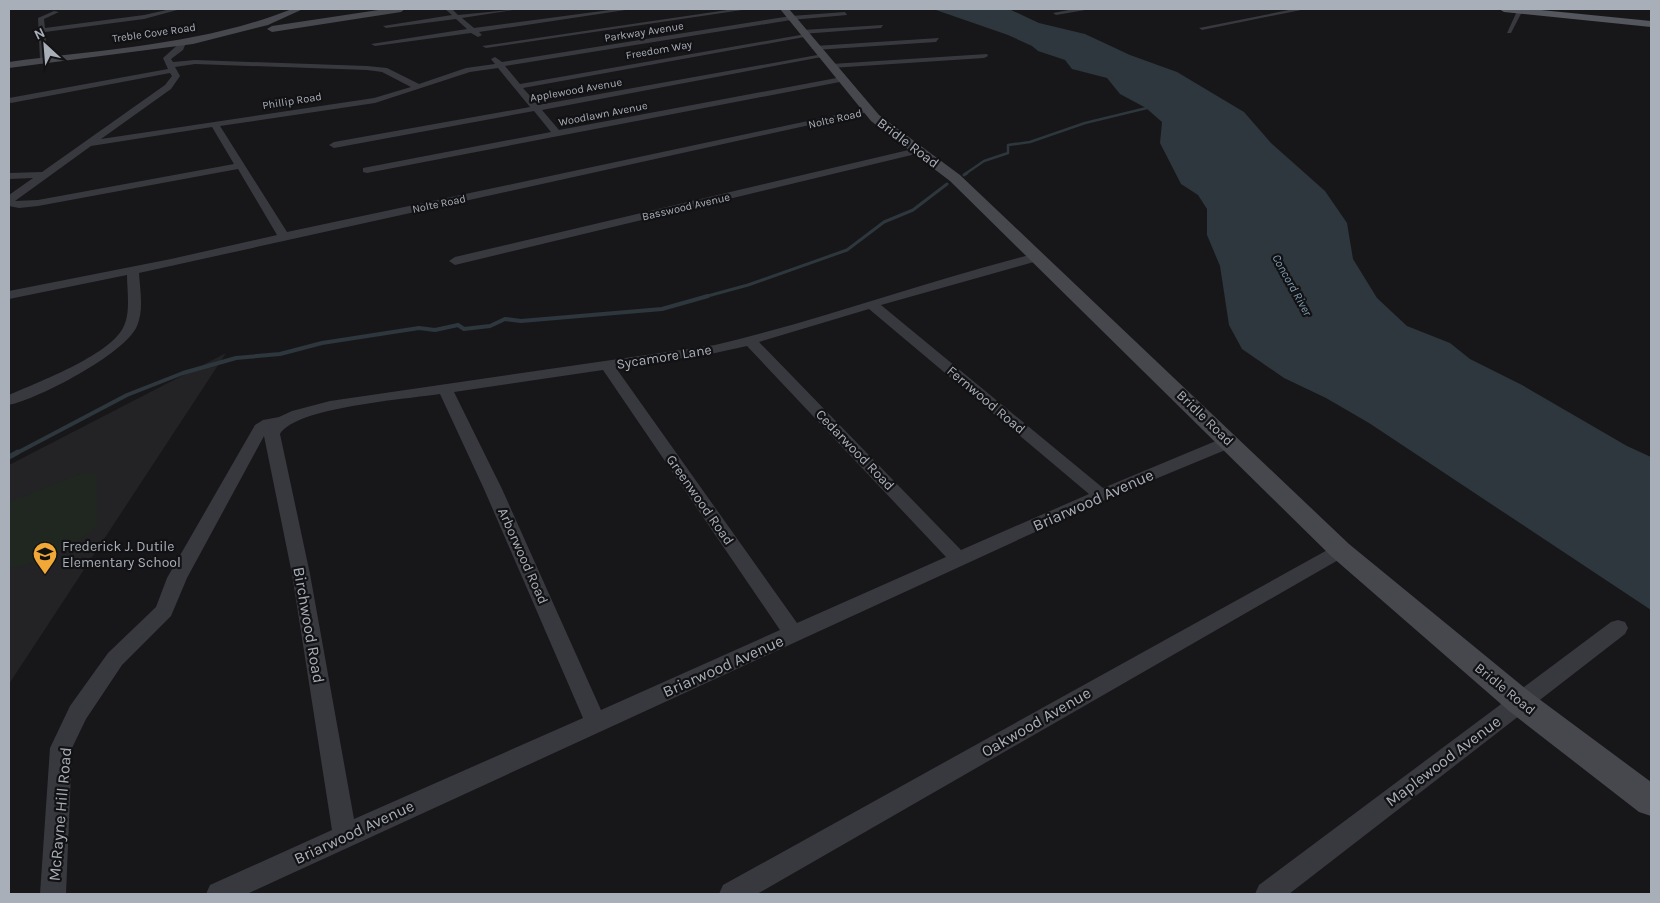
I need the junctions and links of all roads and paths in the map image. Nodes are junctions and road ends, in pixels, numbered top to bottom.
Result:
1 (178, 9) edge
2 (299, 9) edge
3 (401, 9) edge
4 (448, 9) edge
5 (517, 9) edge
6 (629, 9) edge
7 (746, 9) edge
8 (1088, 9) edge
9 (1303, 9) edge
10 (1504, 9) edge
11 (1520, 10) junction
12 (56, 12) dead end
13 (1056, 13) dead end
14 (845, 14) dead end
15 (458, 17) junction
16 (1651, 24) edge
17 (386, 26) dead end
18 (882, 26) dead end
19 (1202, 28) dead end
20 (42, 30) junction
21 (474, 31) junction
22 (1508, 32) dead end
23 (219, 35) junction
24 (936, 40) dead end
25 (182, 43) junction
26 (812, 43) edge
27 (375, 44) dead end
28 (486, 46) junction
29 (984, 56) dead end
30 (44, 60) junction
31 (9, 65) edge
32 (499, 65) junction
33 (172, 67) junction
34 (418, 87) junction
35 (516, 87) junction
36 (10, 100) edge
37 (535, 109) junction
38 (869, 111) junction
39 (215, 125) junction
40 (557, 134) junction
41 (85, 144) junction
42 (334, 145) dead end
43 (917, 151) junction
44 (240, 166) junction
45 (367, 170) dead end
46 (43, 174) junction
47 (9, 176) edge
48 (10, 202) edge
49 (284, 236) junction
50 (1037, 257) junction
51 (454, 261) dead end
52 (133, 271) junction
53 (9, 295) edge
54 (871, 304) junction
55 (750, 341) junction
56 (607, 366) junction
57 (446, 390) junction
58 (9, 401) edge
59 (284, 421) junction
60 (1229, 442) junction
61 (1101, 495) junction
62 (1340, 550) junction
63 (959, 559) junction
64 (1618, 628) dead end
65 (794, 634) junction
66 (1520, 702) junction
67 (596, 723) junction
68 (1651, 801) edge
69 (345, 836) junction
70 (229, 892) edge
71 (53, 894) edge
72 (732, 894) edge
73 (1268, 894) edge

1 - 20 street
2 - 23 street, Treble Cove Road
3 - 23 street
4 - 15 street
5 - 15 street
6 - 21 street
7 - 28 street
8 - 13 street
9 - 19 street
10 - 11 main road
11 - 16 main road
11 - 22 street
12 - 20 street
14 - 26 street
15 - 17 street
15 - 21 street
18 - 26 street
20 - 30 street
21 - 27 street
21 - 28 street
23 - 25 street, Treble Cove Road
24 - 26 street
25 - 30 street, Treble Cove Road
25 - 33 street
26 - 29 street
26 - 32 street, Parkway Avenue
26 - 35 street, Freedom Way
26 - 37 street, Applewood Avenue
26 - 38 street, Bridle Road
26 - 40 street, Woodlawn Avenue
28 - 32 street
30 - 31 street, Treble Cove Road
32 - 34 street, Phillip Road
32 - 35 street
33 - 34 street
33 - 36 street
33 - 41 street
34 - 39 street, Phillip Road
35 - 37 street
37 - 40 street
37 - 42 street, Applewood Avenue
38 - 43 street, Bridle Road
38 - 49 street, Nolte Road
39 - 41 street, Phillip Road
39 - 44 street
40 - 45 street, Woodlawn Avenue
41 - 46 street
43 - 50 street, Bridle Road
43 - 51 street, Basswood Avenue
44 - 48 street
44 - 49 street
46 - 47 street
46 - 48 street
49 - 52 street, Nolte Road
50 - 54 street, Sycamore Lane
50 - 60 street, Bridle Road
52 - 53 street, Nolte Road
52 - 58 street
54 - 55 street, Sycamore Lane
54 - 61 street, Fernwood Road
55 - 56 street, Sycamore Lane
55 - 63 street, Cedarwood Road
56 - 57 street, Sycamore Lane
56 - 65 street, Greenwood Road
57 - 59 street, Sycamore Lane
57 - 67 street, Arborwood Road
59 - 69 street, Birchwood Road
59 - 71 street, McRayne Hill Road
60 - 61 street, Briarwood Avenue
60 - 62 street, Bridle Road
61 - 63 street, Briarwood Avenue
62 - 66 street, Bridle Road
62 - 72 street, Oakwood Avenue
63 - 65 street, Briarwood Avenue
64 - 66 street, Maplewood Avenue
65 - 67 street, Briarwood Avenue
66 - 68 street, Bridle Road
66 - 73 street, Maplewood Avenue
67 - 69 street, Briarwood Avenue
69 - 70 street, Briarwood Avenue

